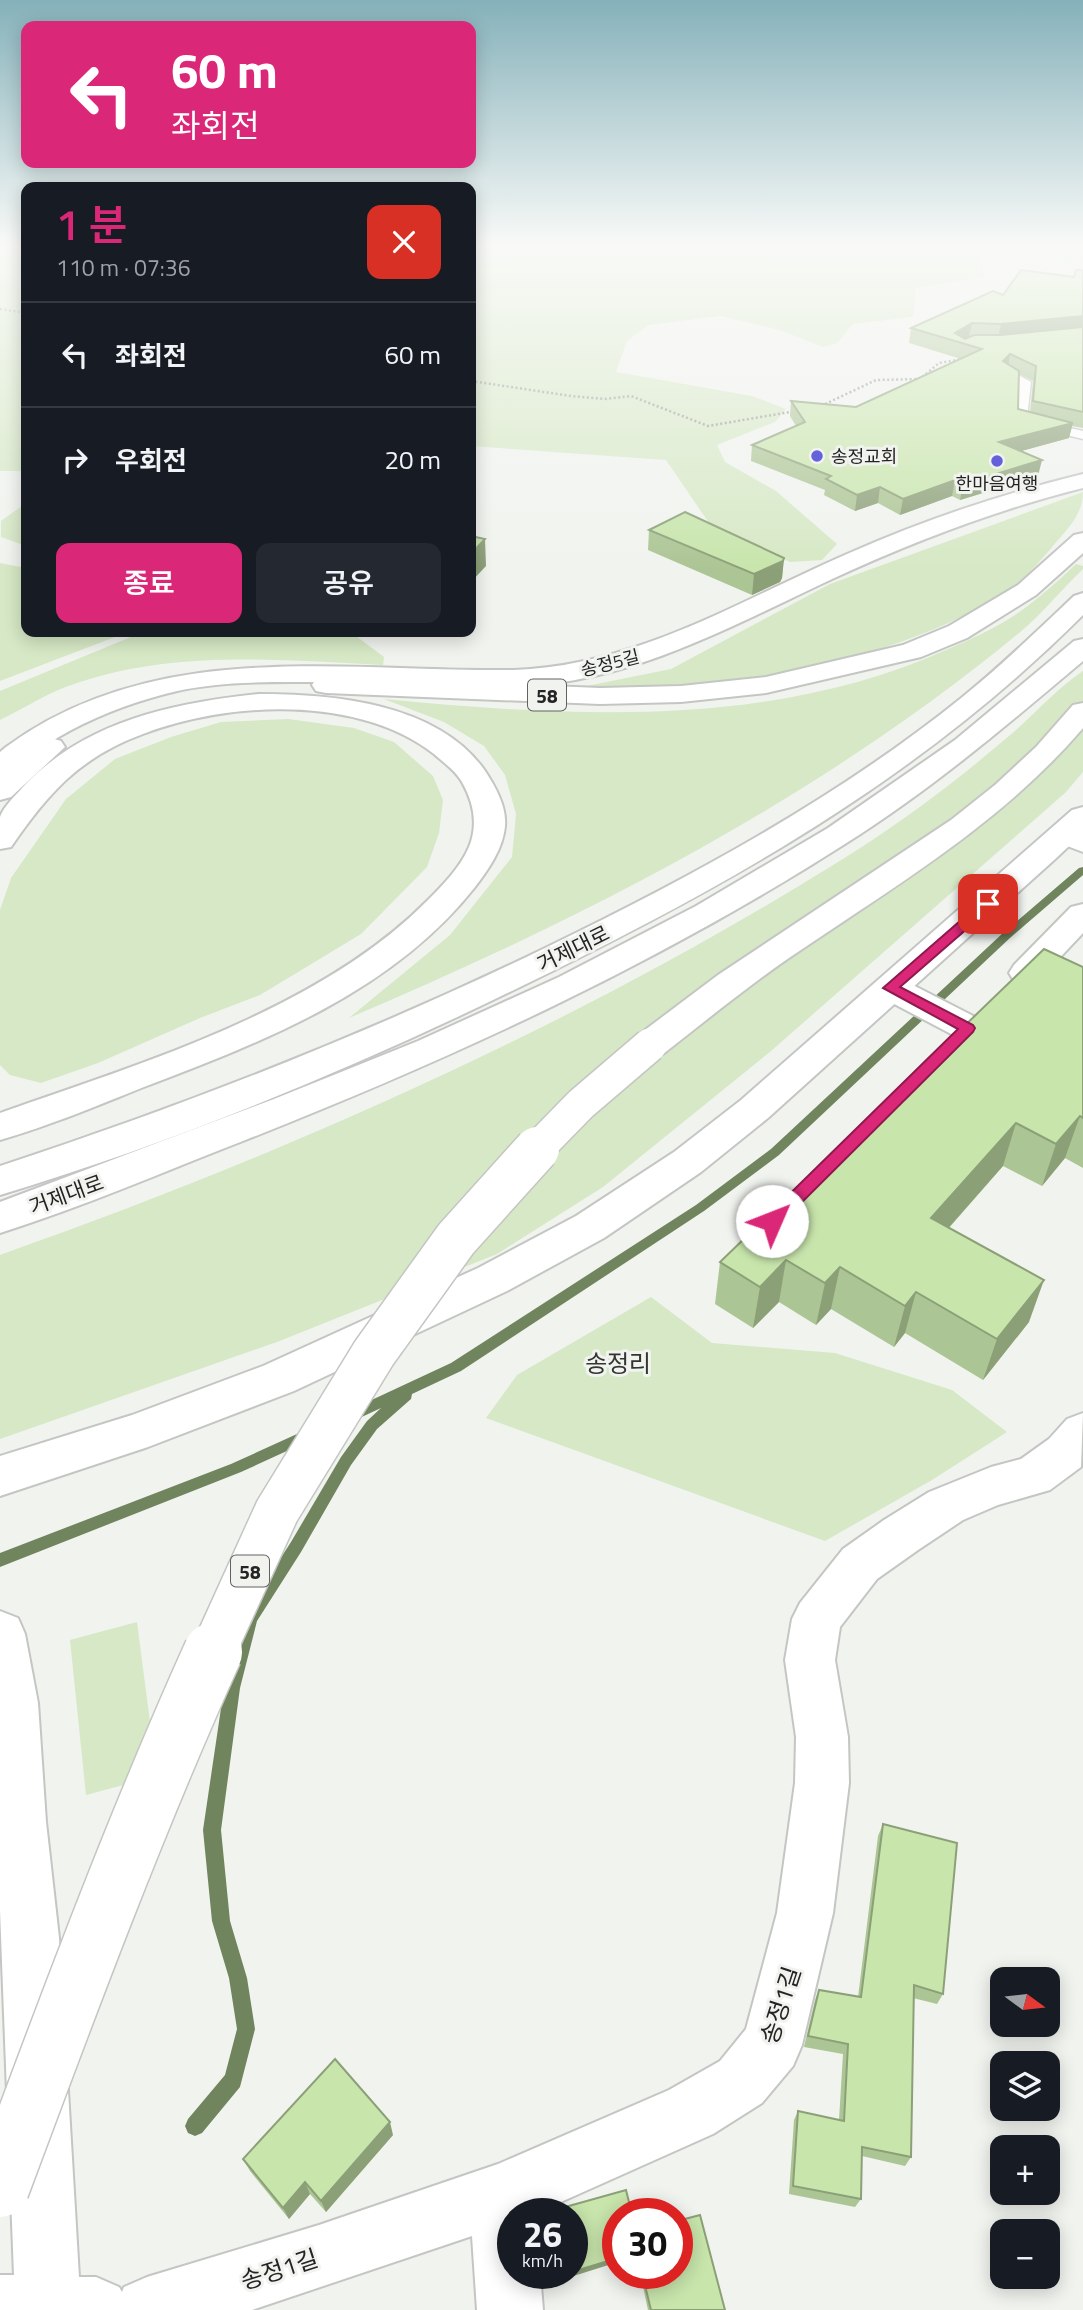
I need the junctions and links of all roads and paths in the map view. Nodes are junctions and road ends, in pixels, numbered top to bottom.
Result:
1 (967, 355) edge
2 (1009, 375) edge
3 (476, 382) edge
4 (812, 408) edge
5 (800, 411) edge
6 (1083, 435) edge
7 (1083, 481) edge
8 (1083, 540) edge
9 (1083, 601) edge
10 (1083, 647) edge
11 (1083, 711) edge
12 (0, 767) edge
13 (0, 791) edge
14 (1077, 831) edge
15 (0, 840) edge
16 (1083, 914) edge
17 (1083, 982) edge
18 (891, 988) junction
19 (1010, 989) junction
20 (968, 1028) junction
21 (939, 1056) edge
22 (0, 1127) edge
23 (0, 1181) edge
24 (0, 1218) edge
25 (1083, 1432) edge
26 (0, 1476) edge
27 (0, 1634) edge
28 (0, 2189) edge
29 (500, 2194) junction
30 (48, 2309) edge
31 (147, 2310) edge
32 (510, 2310) edge

1 - 4 path
2 - 6 lane
3 - 5 path
7 - 12 main road, 송정5길
8 - 13 main road, 58
9 - 23 main road, 거제대로
10 - 24 main road, 거제대로
11 - 28 main road, 58, bridge
14 - 18 main road
15 - 22 main road
16 - 19 main road
17 - 19 main road
18 - 20 main road
18 - 26 main road
19 - 20 main road
20 - 21 main road
25 - 29 main road, 송정1길
27 - 30 main road
29 - 31 main road, 송정1길
29 - 32 main road

